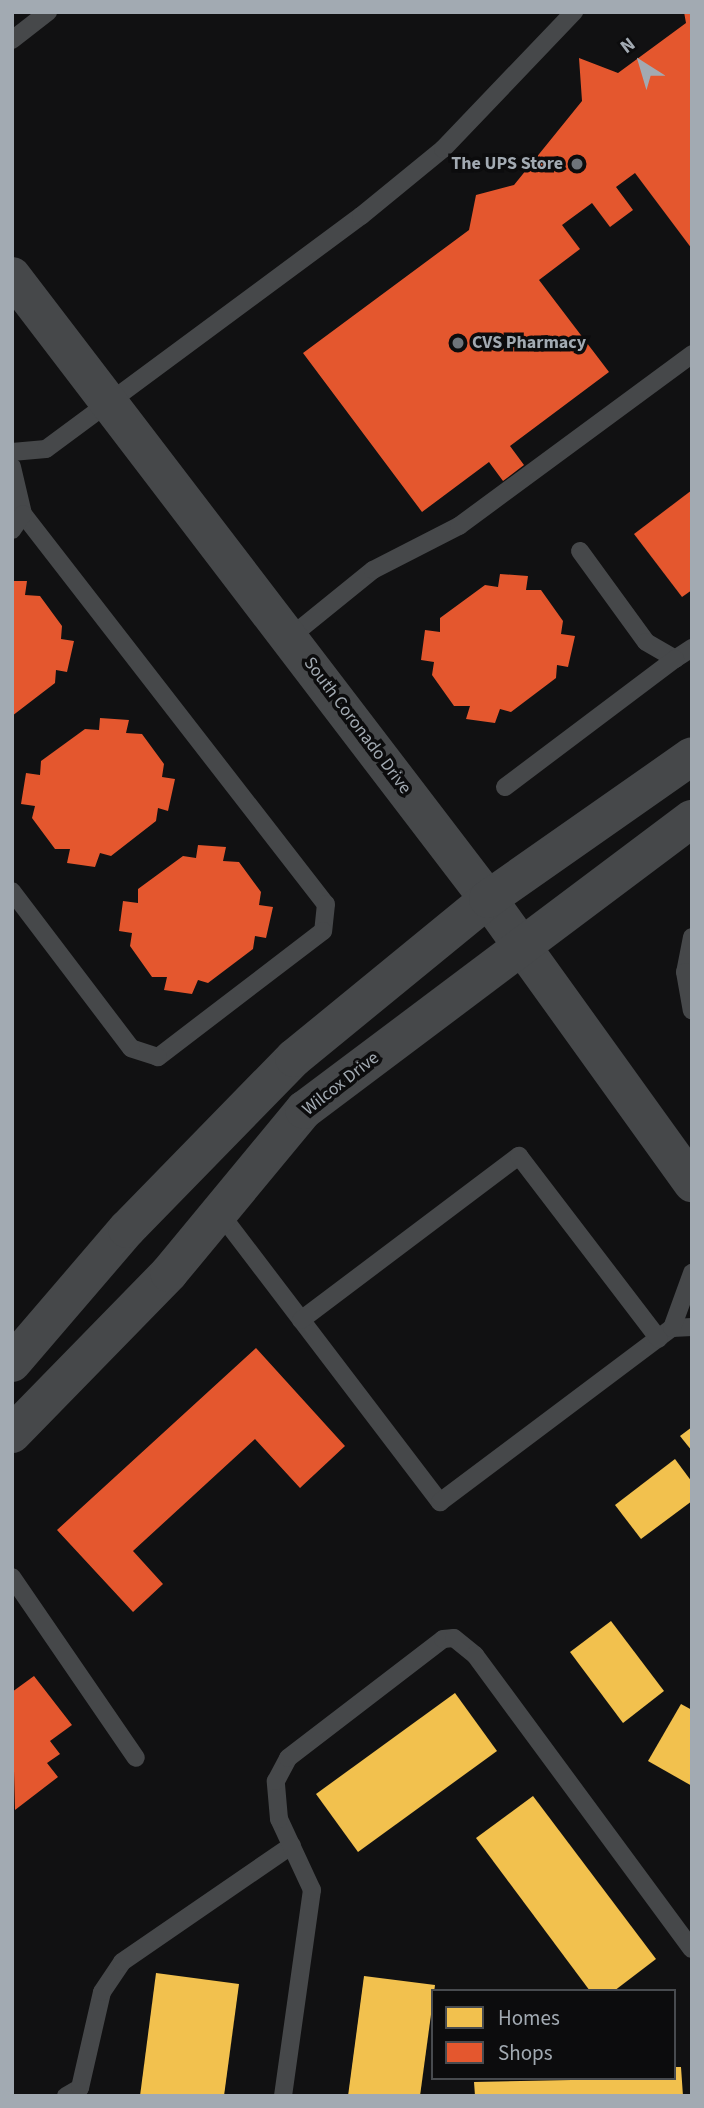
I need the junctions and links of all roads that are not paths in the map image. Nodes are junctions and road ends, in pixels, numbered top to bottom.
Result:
1 (48, 12) edge
2 (574, 12) edge
3 (12, 40) edge
4 (12, 276) edge
5 (692, 354) edge
6 (108, 401) junction
7 (12, 452) edge
8 (12, 467) edge
9 (23, 514) junction
10 (12, 530) edge
11 (580, 551) dead end
12 (289, 638) junction
13 (692, 648) edge
14 (674, 659) junction
15 (692, 756) edge
16 (505, 787) dead end
17 (692, 820) edge
18 (12, 891) edge
19 (488, 899) junction
20 (692, 937) edge
21 (524, 947) junction
22 (692, 1010) edge
23 (692, 1184) edge
24 (219, 1212) junction
25 (692, 1273) edge
26 (301, 1320) junction
27 (692, 1327) edge
28 (665, 1334) junction
29 (12, 1363) edge
30 (12, 1434) edge
31 (12, 1577) edge
32 (136, 1758) dead end
33 (292, 1846) junction
34 (692, 1949) edge
35 (66, 2096) edge
36 (283, 2096) edge

1 - 3 lane
2 - 6 lane
4 - 6 street, South Coronado Drive
5 - 12 lane
6 - 7 lane
6 - 12 street, South Coronado Drive
8 - 9 lane
9 - 10 lane
9 - 18 lane
11 - 14 lane
12 - 19 street, South Coronado Drive
13 - 14 lane
14 - 16 lane
15 - 19 street
17 - 21 street, Wilcox Drive
19 - 21 street, South Coronado Drive
19 - 29 street
20 - 22 lane
21 - 23 street, South Coronado Drive
21 - 24 street, Wilcox Drive
24 - 26 lane
24 - 30 street, Wilcox Drive
25 - 28 lane
26 - 28 lane
26 - 28 lane
27 - 28 lane
31 - 32 lane
33 - 34 lane
33 - 35 lane
33 - 36 lane

